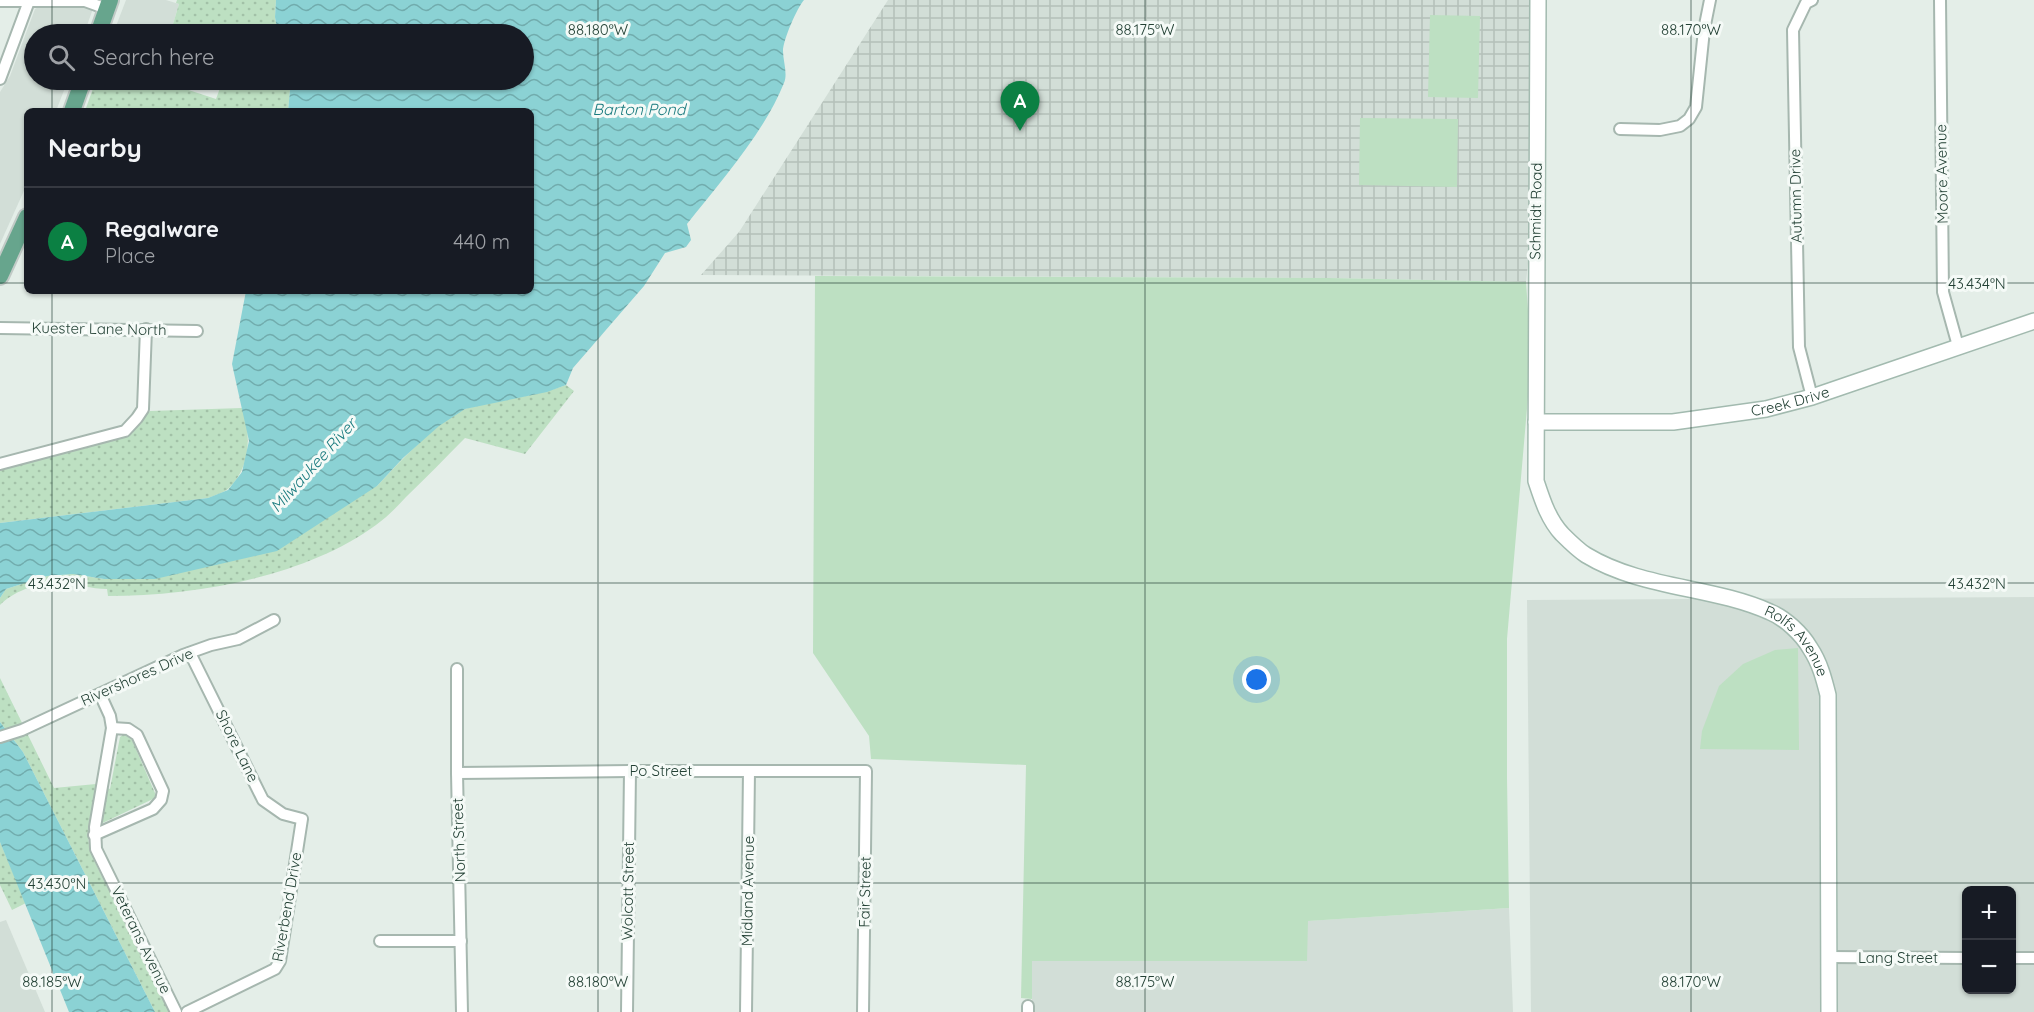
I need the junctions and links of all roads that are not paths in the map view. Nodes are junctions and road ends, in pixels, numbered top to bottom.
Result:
1 (1538, 0) edge
2 (1710, 0) edge
3 (1812, 0) edge
4 (1940, 0) edge
5 (0, 1) edge
6 (29, 1) edge
7 (108, 5) edge
8 (101, 24) edge
9 (0, 79) edge
10 (79, 90) edge
11 (73, 108) edge
12 (1620, 129) dead end
13 (24, 224) edge
14 (2, 268) edge
15 (2034, 321) edge
16 (0, 328) edge
17 (146, 329) junction
18 (197, 331) dead end
19 (1958, 346) junction
20 (1812, 397) junction
21 (1536, 423) junction
22 (0, 464) edge
23 (274, 620) dead end
24 (190, 653) junction
25 (457, 669) dead end
26 (100, 694) junction
27 (112, 728) junction
28 (0, 737) edge
29 (630, 771) junction
30 (749, 771) junction
31 (866, 771) joint
32 (457, 773) junction
33 (302, 819) joint
34 (94, 835) junction
35 (380, 941) dead end
36 (461, 941) junction
37 (1829, 957) junction
38 (1962, 958) edge
39 (2016, 958) edge
40 (2034, 958) edge
41 (176, 1012) edge
42 (187, 1012) edge
43 (462, 1012) edge
44 (627, 1012) edge
45 (746, 1012) edge
46 (863, 1012) edge
47 (1829, 1012) edge

1 - 21 street, Schmidt Road
2 - 12 street
3 - 20 street, Autumn Drive
4 - 19 street, Moore Avenue
5 - 6 street
6 - 7 street
6 - 9 street
7 - 8 main road
10 - 11 main road
13 - 14 main road
15 - 19 street, Creek Drive
16 - 17 street, Kuester Lane North
17 - 18 street, Kuester Lane North
17 - 22 street
19 - 20 street, Creek Drive
20 - 21 street, Creek Drive
21 - 37 street, Rolfs Avenue
23 - 24 street, Rivershores Drive
24 - 26 street, Rivershores Drive
24 - 33 street, Shore Lane
25 - 32 street, North Street
26 - 27 street, Veterans Avenue
26 - 28 street, Rivershores Drive
27 - 34 street, Veterans Avenue
27 - 34 street
29 - 30 street, Po Street
29 - 32 street, Po Street
29 - 44 street, Wolcott Street
30 - 31 street, Po Street
30 - 45 street, Midland Avenue
31 - 46 street, Fair Street
32 - 36 street, North Street
33 - 42 street, Riverbend Drive
34 - 41 street, Veterans Avenue
35 - 36 street
36 - 43 street, North Street
37 - 38 street, Lang Street
37 - 47 street, Rolfs Avenue
39 - 40 street

